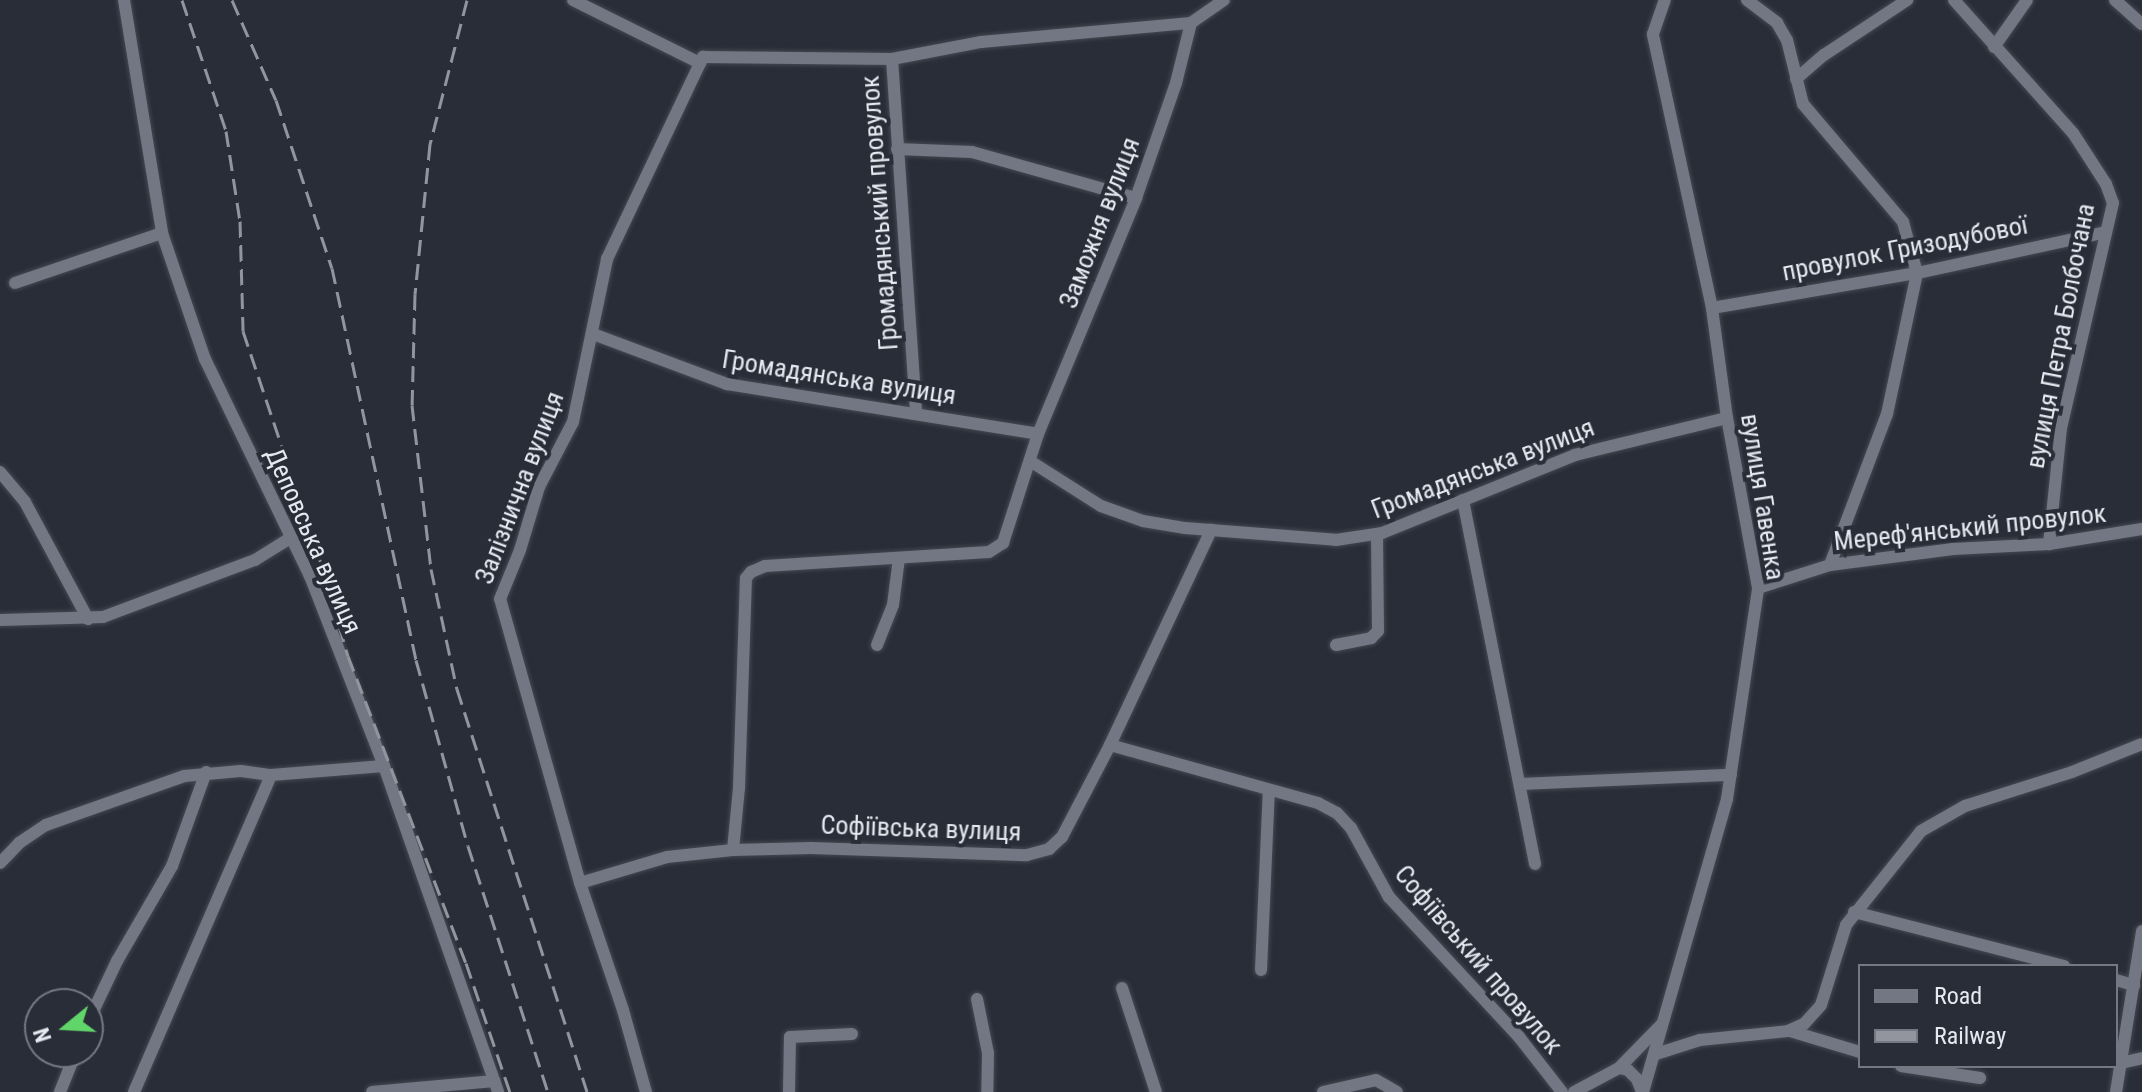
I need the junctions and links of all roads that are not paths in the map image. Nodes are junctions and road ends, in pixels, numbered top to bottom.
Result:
1 (124, 0) edge
2 (573, 0) edge
3 (1224, 0) edge
4 (1665, 0) edge
5 (1747, 0) edge
6 (1907, 0) edge
7 (1954, 0) edge
8 (2027, 0) edge
9 (2115, 0) edge
10 (1191, 23) junction
11 (2142, 24) edge
12 (1994, 47) junction
13 (892, 59) junction
14 (700, 63) junction
15 (1796, 79) junction
16 (897, 149) junction
17 (1136, 198) junction
18 (2106, 232) junction
19 (162, 233) junction
20 (1917, 273) junction
21 (15, 283) dead end
22 (1712, 308) junction
23 (593, 334) junction
24 (916, 412) junction
25 (1727, 418) junction
26 (1038, 434) junction
27 (1030, 461) junction
28 (0, 472) edge
29 (1463, 500) junction
30 (2142, 529) edge
31 (1211, 530) junction
32 (1377, 534) junction
33 (289, 539) junction
34 (2049, 544) junction
35 (899, 558) junction
36 (1830, 565) junction
37 (1758, 588) junction
38 (88, 619) junction
39 (0, 620) edge
40 (877, 645) dead end
41 (1336, 645) dead end
42 (2142, 744) edge
43 (1110, 745) junction
44 (384, 766) junction
45 (206, 772) junction
46 (271, 775) junction
47 (1731, 775) junction
48 (1521, 784) junction
49 (1269, 790) junction
50 (733, 850) junction
51 (0, 863) edge
52 (1535, 864) dead end
53 (580, 883) junction
54 (1854, 912) junction
55 (2142, 931) edge
56 (2056, 964) edge
57 (1261, 970) dead end
58 (2118, 981) edge
59 (2134, 985) junction
60 (104, 988) edge
61 (1122, 988) dead end
62 (977, 999) dead end
63 (1666, 1020) junction
64 (1788, 1031) junction
65 (852, 1034) dead end
66 (1858, 1051) edge
67 (1656, 1054) junction
68 (2142, 1058) edge
69 (2121, 1063) junction
70 (70, 1068) edge
71 (1619, 1068) junction
72 (1914, 1068) edge
73 (1980, 1078) dead end
74 (496, 1087) edge
75 (60, 1092) edge
76 (134, 1092) edge
77 (372, 1092) edge
78 (646, 1092) edge
79 (789, 1092) edge
80 (987, 1092) edge
81 (1156, 1092) edge
82 (1323, 1092) edge
83 (1397, 1092) edge
84 (1562, 1092) edge
85 (1574, 1092) edge
86 (1642, 1092) edge
87 (2116, 1092) edge

1 - 19 street, Деповська вулиця
2 - 14 street
3 - 10 street
4 - 22 street, вулиця Гавенка
5 - 15 street
6 - 15 street
7 - 12 street, вулиця Петра Болбочана
8 - 12 street
9 - 11 street
10 - 13 street
10 - 17 street, Заможня вулиця
12 - 18 street, вулиця Петра Болбочана
13 - 14 street
13 - 16 street, Громадянський провулок
14 - 23 street, Залізнична вулиця
15 - 20 street
16 - 17 street
16 - 24 street, Громадянський провулок
17 - 26 street, Заможня вулиця
18 - 20 street, провулок Гризодубової
18 - 34 street, вулиця Петра Болбочана
19 - 21 street
19 - 33 street, Деповська вулиця
20 - 22 street, провулок Гризодубової
20 - 36 street
22 - 25 street, вулиця Гавенка
23 - 24 street, Громадянська вулиця
23 - 53 street, Залізнична вулиця
24 - 26 street, Громадянська вулиця
25 - 29 street, Громадянська вулиця
25 - 37 street, вулиця Гавенка
26 - 27 street, Заможня вулиця
27 - 31 street, Громадянська вулиця
27 - 35 street, Заможня вулиця
28 - 38 street
29 - 32 street, Громадянська вулиця
29 - 48 street
30 - 34 street, Мереф'янський провулок
31 - 32 street, Громадянська вулиця
31 - 43 street, Софіївська вулиця
32 - 41 street
33 - 38 street
33 - 44 street, Деповська вулиця
34 - 36 street, Мереф'янський провулок
35 - 40 street
35 - 50 street
36 - 37 street, Мереф'янський провулок
37 - 47 street, вулиця Гавенка
38 - 39 street
42 - 54 street
43 - 49 street, Софіївський провулок
43 - 50 street, Софіївська вулиця
44 - 46 street
44 - 74 street, Деповська вулиця
45 - 46 street
45 - 51 street
45 - 60 street
46 - 76 street
47 - 48 street
47 - 63 street, вулиця Гавенка
48 - 52 street
49 - 57 street
49 - 84 street, Софіївський провулок
50 - 53 street, Софіївська вулиця
53 - 78 street, Залізнична вулиця
54 - 56 street
54 - 64 street
55 - 59 street
58 - 59 street
59 - 69 street
61 - 81 street
62 - 80 street
63 - 67 street, вулиця Гавенка
63 - 71 street
64 - 66 street
64 - 67 street
65 - 79 street
67 - 86 street, вулиця Гавенка
68 - 69 street
69 - 87 street
70 - 75 street
71 - 85 street
71 - 86 street
72 - 73 street
74 - 77 street
82 - 83 street

